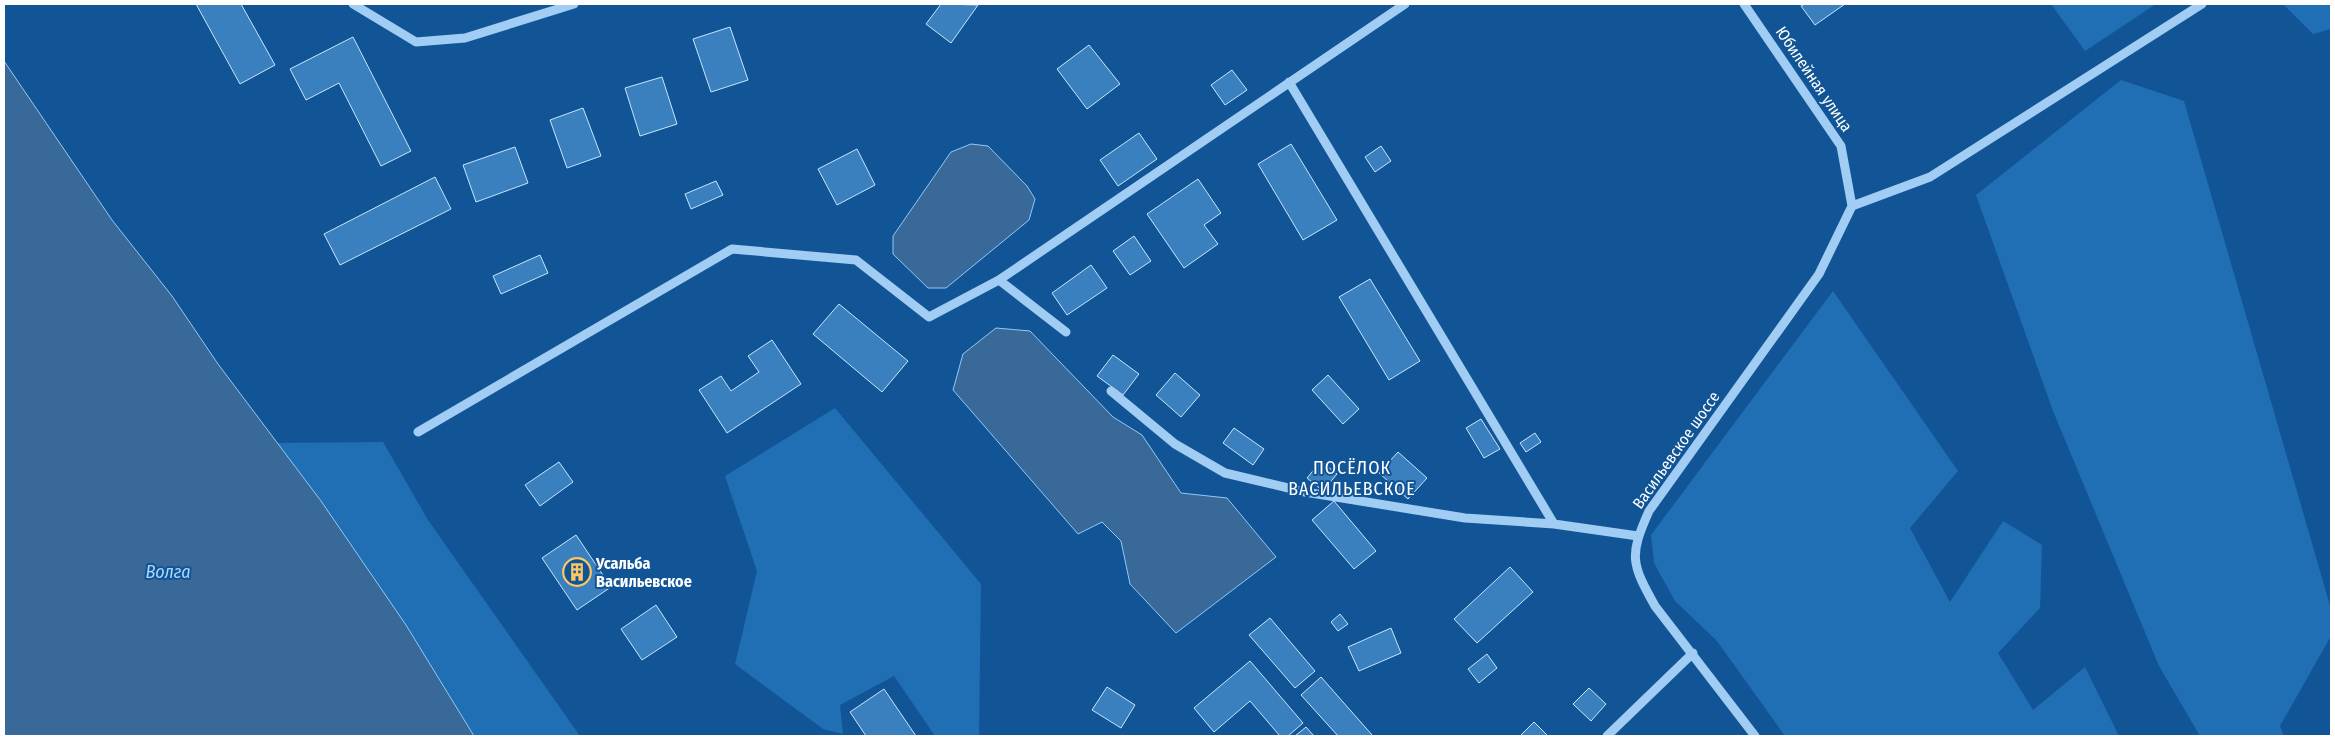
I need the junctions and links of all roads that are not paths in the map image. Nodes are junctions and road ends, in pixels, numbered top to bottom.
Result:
1 (353, 4) edge
2 (574, 4) edge
3 (1405, 4) edge
4 (1744, 4) edge
5 (2202, 4) edge
6 (1289, 82) junction
7 (1852, 206) junction
8 (999, 280) junction
9 (1066, 332) dead end
10 (1111, 391) dead end
11 (418, 432) dead end
12 (1554, 524) junction
13 (1638, 536) junction
14 (1693, 654) junction
15 (1608, 736) edge
16 (1755, 736) edge

1 - 2 street
3 - 6 street
4 - 7 street, Юбилейная улица
5 - 7 street
6 - 8 street
6 - 12 street
7 - 13 street, Васильевское шоссе
8 - 9 street
8 - 11 street
10 - 12 street
12 - 13 street
13 - 14 street, Васильевское шоссе
14 - 15 street
14 - 16 street, Васильевское шоссе

